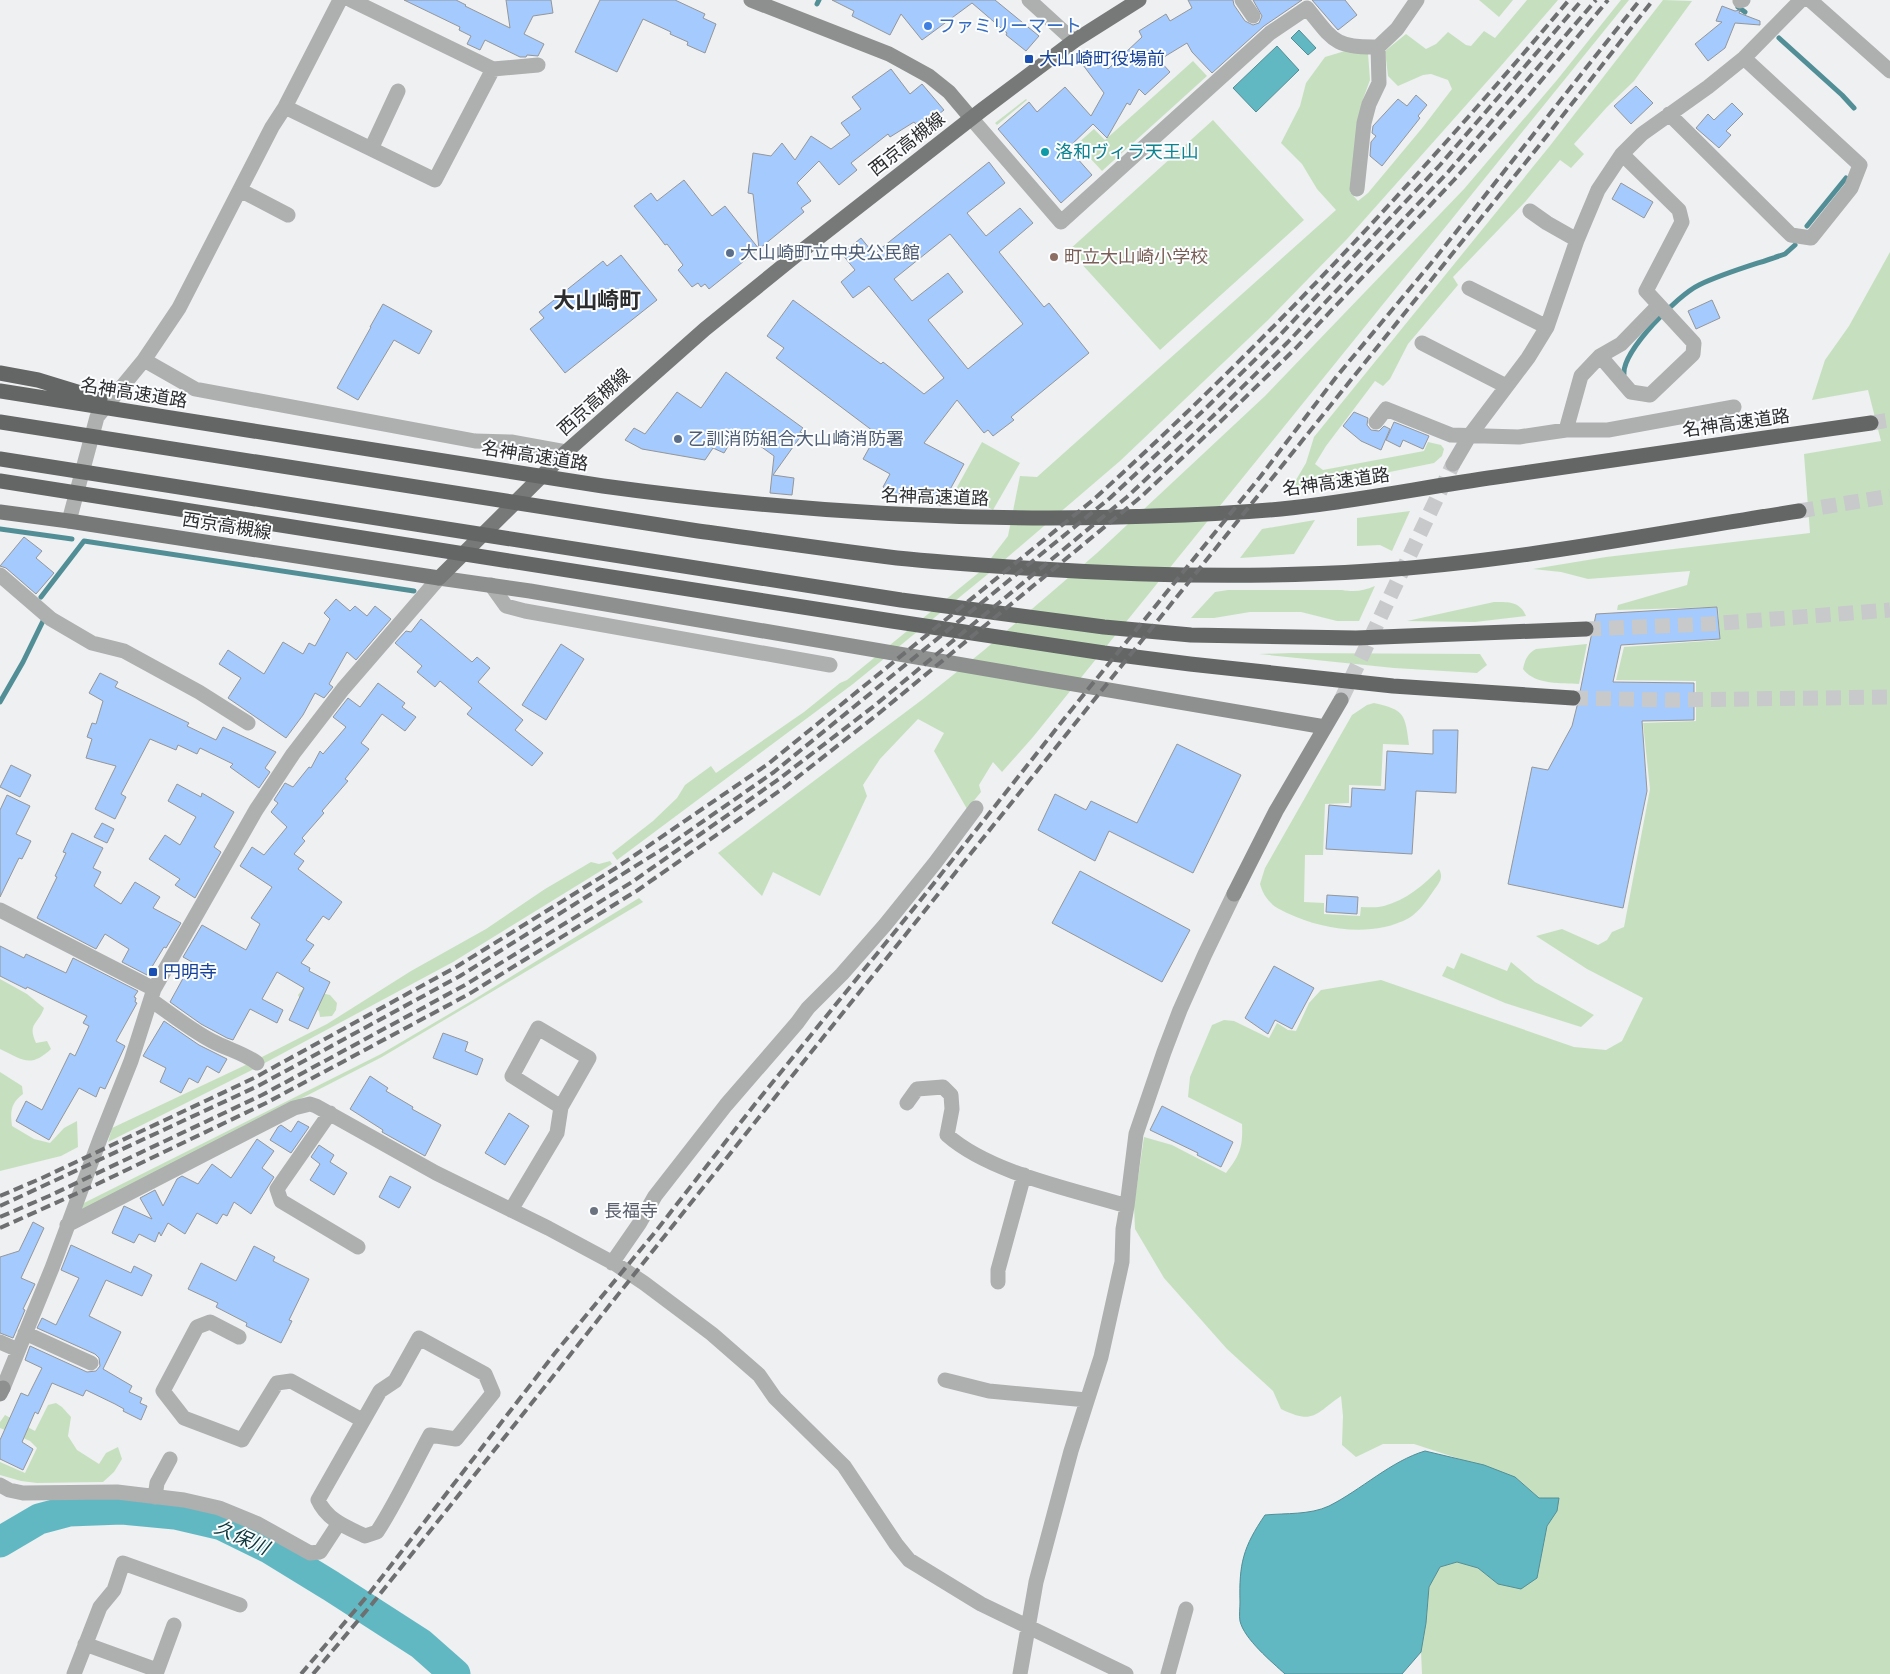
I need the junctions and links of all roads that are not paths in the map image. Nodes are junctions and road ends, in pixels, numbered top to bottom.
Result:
1 (340, 0) edge
2 (351, 0) edge
3 (750, 0) edge
4 (1029, 0) edge
5 (1139, 0) edge
6 (1242, 0) edge
7 (1417, 0) edge
8 (1801, 0) edge
9 (1810, 0) edge
10 (1252, 16) dead end
11 (1074, 42) junction
12 (1378, 47) junction
13 (1744, 58) junction
14 (538, 65) dead end
15 (493, 69) junction
16 (1890, 71) edge
17 (398, 91) dead end
18 (284, 107) junction
19 (1669, 114) junction
20 (971, 118) junction
21 (371, 149) junction
22 (1622, 154) junction
23 (1357, 189) dead end
24 (240, 190) junction
25 (1530, 211) dead end
26 (288, 215) dead end
27 (1577, 240) junction
28 (1469, 288) dead end
29 (1659, 305) junction
30 (1547, 328) junction
31 (1422, 343) dead end
32 (1600, 356) junction
33 (144, 360) junction
34 (0, 373) edge
35 (1506, 386) junction
36 (0, 391) edge
37 (1734, 407) dead end
38 (150, 415) junction
39 (0, 422) edge
40 (1376, 422) dead end
41 (1871, 423) tunnel mouth
42 (1566, 430) junction
43 (1470, 435) junction
44 (566, 452) junction
45 (0, 459) edge
46 (1453, 464) tunnel mouth
47 (0, 480) edge
48 (0, 485) edge
49 (59, 490) junction
50 (1799, 510) tunnel mouth
51 (0, 512) edge
52 (69, 520) junction
53 (0, 575) edge
54 (439, 578) junction
55 (491, 585) junction
56 (1586, 629) tunnel mouth
57 (830, 665) dead end
58 (1573, 698) tunnel mouth
59 (1340, 700) tunnel mouth
60 (248, 723) dead end
61 (1325, 726) junction
62 (976, 808) dead end
63 (0, 910) edge
64 (153, 994) junction
65 (257, 1063) dead end
66 (907, 1103) dead end
67 (560, 1107) junction
68 (330, 1113) junction
69 (1024, 1175) junction
70 (1127, 1206) junction
71 (511, 1210) junction
72 (67, 1225) junction
73 (358, 1247) dead end
74 (614, 1264) junction
75 (998, 1282) dead end
76 (25, 1333) junction
77 (239, 1337) dead end
78 (0, 1342) edge
79 (18, 1350) junction
80 (91, 1363) dead end
81 (945, 1380) dead end
82 (1, 1391) edge
83 (1087, 1400) junction
84 (362, 1420) junction
85 (170, 1459) dead end
86 (0, 1485) edge
87 (155, 1497) junction
88 (339, 1523) junction
89 (240, 1605) dead end
90 (1186, 1609) dead end
91 (174, 1625) dead end
92 (1027, 1627) junction
93 (85, 1644) junction
94 (157, 1672) edge
95 (74, 1674) edge
96 (1020, 1674) edge
97 (1126, 1674) edge
98 (1168, 1674) edge

1 - 18 street
2 - 15 street
3 - 20 street
4 - 11 street
5 - 11 main road, 西京高槻線
6 - 10 street
7 - 12 street
8 - 13 street
9 - 16 street
11 - 20 main road, 西京高槻線
12 - 20 street
12 - 23 street
13 - 19 street
13 - 19 street
14 - 15 street
15 - 21 street
17 - 21 street
18 - 21 street
18 - 24 street
19 - 22 street
20 - 44 main road, 西京高槻線
22 - 27 street
22 - 29 street
24 - 26 street
24 - 33 street
25 - 27 street
27 - 30 street
28 - 30 street
29 - 32 street
29 - 32 street
30 - 35 street
31 - 35 street
32 - 42 street
33 - 44 street
33 - 52 street
34 - 38 highway
35 - 43 street
36 - 38 highway, 名神高速道路
37 - 42 street
38 - 41 highway, 名神高速道路
39 - 50 highway
40 - 43 street
42 - 43 street
43 - 46 street
44 - 54 main road, 西京高槻線
45 - 56 highway
47 - 49 highway
48 - 49 highway
49 - 58 highway
51 - 52 main road, 西京高槻線
52 - 54 main road, 西京高槻線
53 - 60 street
54 - 55 street
54 - 64 street
55 - 57 street
55 - 61 street
59 - 61 street
61 - 70 street
62 - 74 street
63 - 64 street
64 - 65 street
64 - 72 street
66 - 69 street
67 - 67 street
67 - 71 street
68 - 71 street
68 - 72 street
68 - 73 street
69 - 70 street
69 - 75 street
70 - 83 street
71 - 74 street
72 - 76 street
74 - 92 street
76 - 79 street
76 - 80 street
77 - 84 street
78 - 79 street
79 - 82 street
81 - 83 street
83 - 92 street
84 - 88 street
84 - 88 street
85 - 87 street
86 - 87 street
87 - 88 street
89 - 93 street
90 - 98 street
91 - 94 street
92 - 96 street
92 - 97 street
93 - 94 street
93 - 95 street

